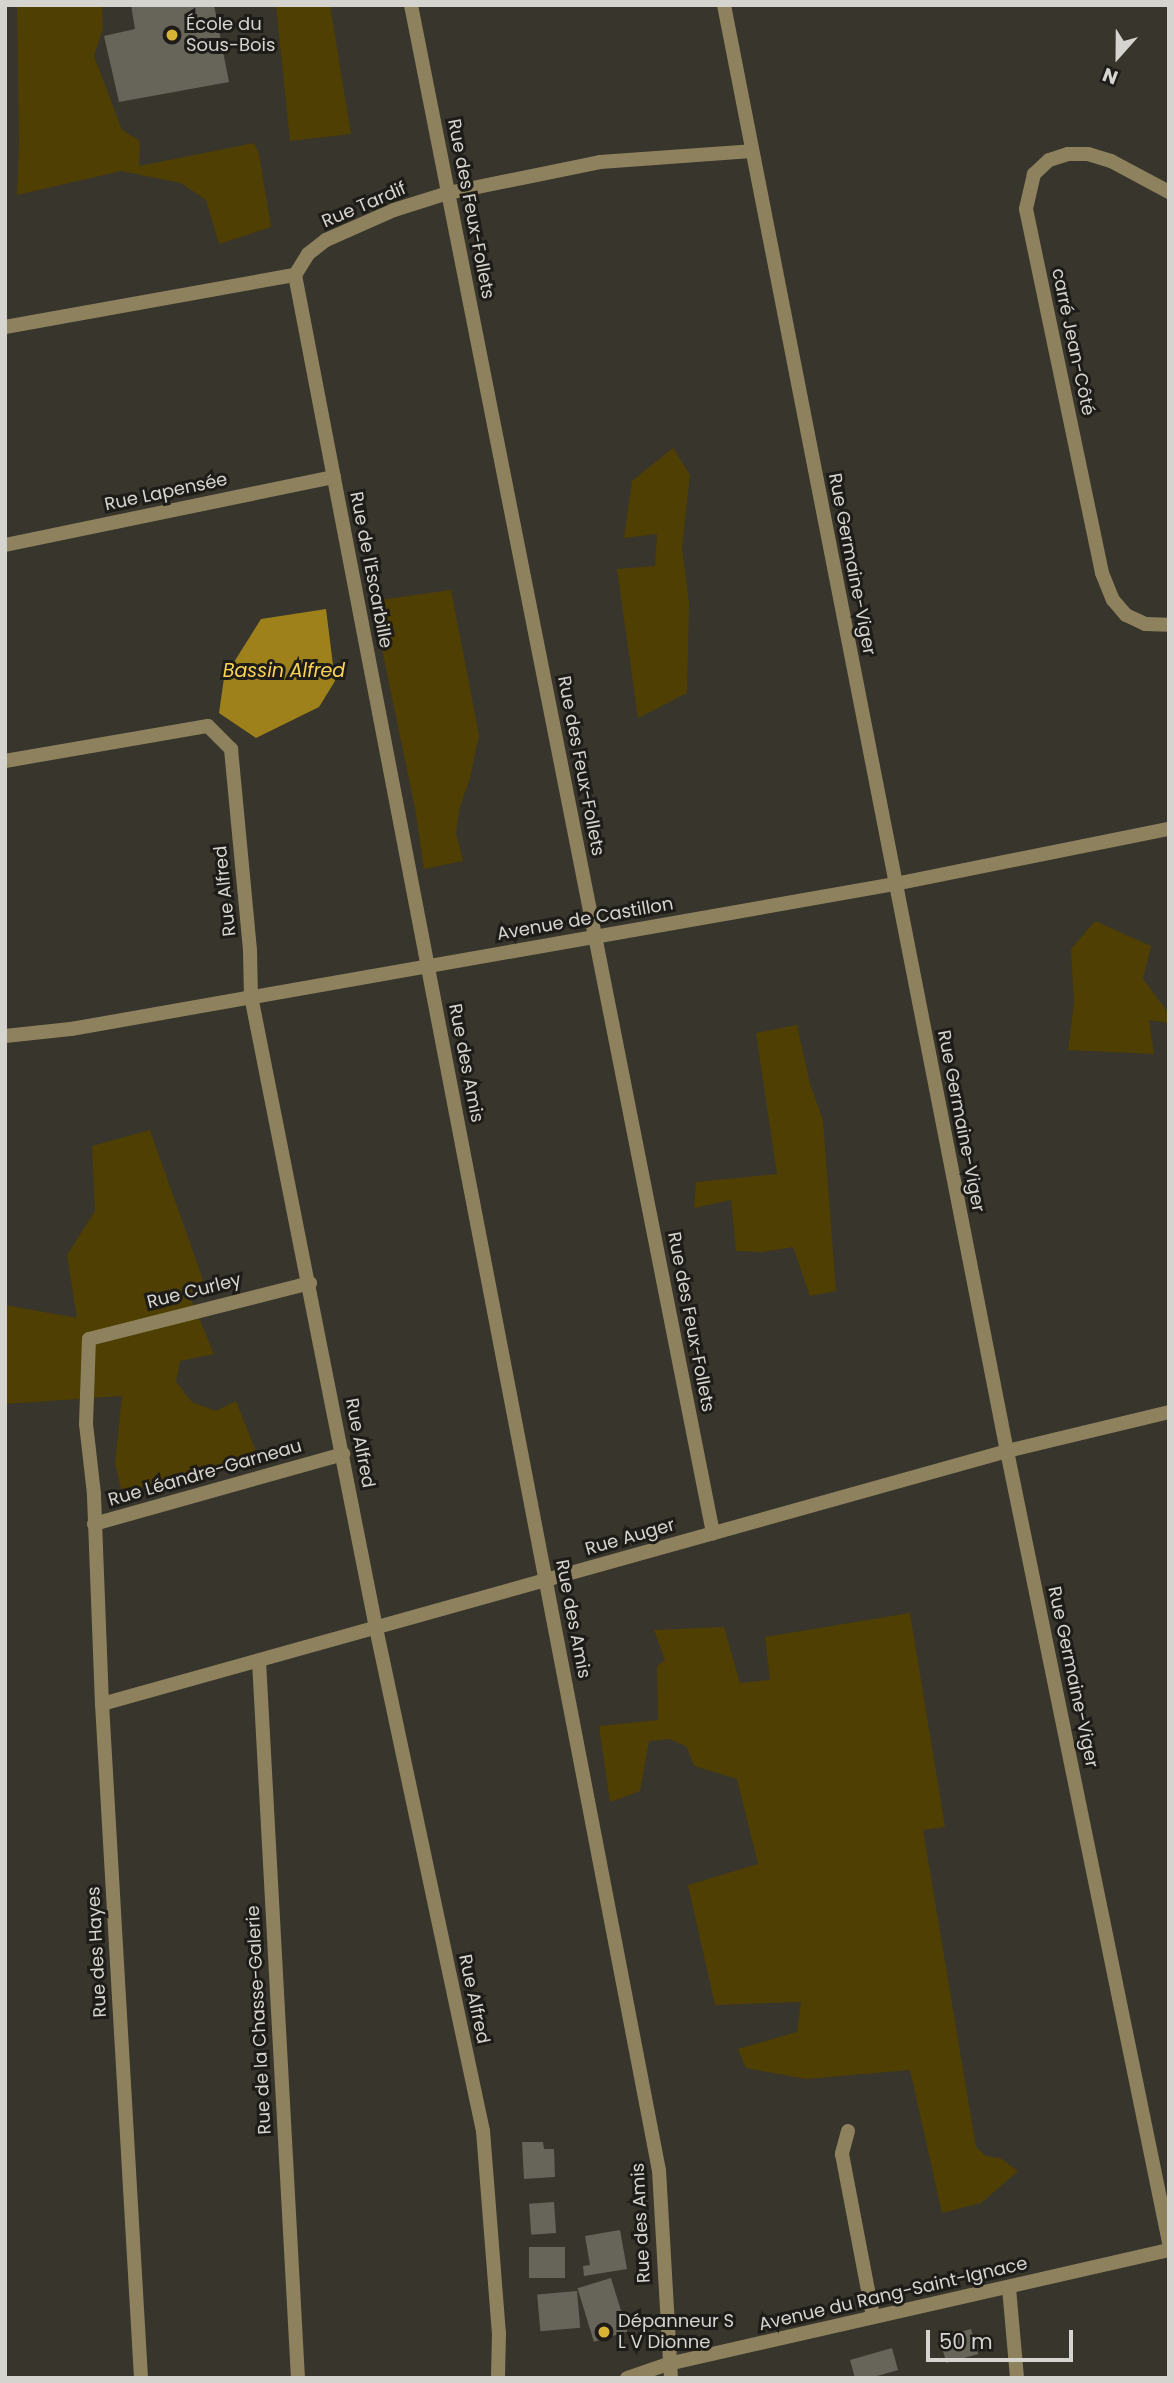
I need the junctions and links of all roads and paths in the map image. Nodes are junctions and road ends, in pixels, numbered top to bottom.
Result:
1 (411, 5) edge
2 (724, 5) edge
3 (752, 151) junction
4 (1169, 192) edge
5 (448, 193) junction
6 (295, 275) junction
7 (5, 327) edge
8 (334, 477) junction
9 (5, 545) edge
10 (1169, 625) edge
11 (5, 761) edge
12 (1169, 829) edge
13 (410, 872) joint
14 (895, 884) junction
15 (596, 937) junction
16 (428, 966) junction
17 (251, 996) junction
18 (5, 1036) edge
19 (310, 1283) junction
20 (89, 1339) joint
21 (1169, 1412) edge
22 (1007, 1451) junction
23 (343, 1454) junction
24 (94, 1524) junction
25 (713, 1533) junction
26 (545, 1580) junction
27 (376, 1628) junction
28 (259, 1661) junction
29 (102, 1704) junction
30 (849, 2131) dead end
31 (1169, 2242) edge
32 (1169, 2250) edge
33 (1009, 2288) junction
34 (873, 2317) junction
35 (669, 2371) edge
36 (141, 2378) edge
37 (298, 2378) edge
38 (498, 2378) edge
39 (627, 2378) edge
40 (1017, 2378) edge

1 - 5 street, Rue des Feux-Follets
2 - 3 street, Rue Germaine-Viger
3 - 5 street, Rue Tardif
3 - 14 street, Rue Germaine-Viger
4 - 10 street, carré Jean-Côté
5 - 6 street, Rue Tardif
5 - 15 street, Rue des Feux-Follets
6 - 7 street
6 - 8 street, Rue de l'Escarbille
8 - 9 street, Rue Lapensée
8 - 13 street, Rue de l'Escarbille
11 - 17 street, Rue Alfred
12 - 14 street, Avenue de Castillon
13 - 16 street, Rue des Amis
14 - 15 street, Avenue de Castillon
14 - 22 street, Rue Germaine-Viger
15 - 16 street, Avenue de Castillon
15 - 25 street, Rue des Feux-Follets
16 - 17 street, Avenue de Castillon
16 - 26 street, Rue des Amis
17 - 18 street, Avenue de Castillon
17 - 19 street, Rue Alfred
19 - 20 street, Rue Curley
19 - 23 street, Rue Alfred
20 - 24 street, Rue Léandre-Garneau
21 - 22 street, Rue Auger
22 - 25 street, Rue Auger
22 - 31 street, Rue Germaine-Viger
23 - 24 street, Rue Léandre-Garneau
23 - 27 street, Rue Alfred
24 - 29 street, Rue des Hayes
25 - 26 street, Rue Auger
26 - 27 street, Rue Auger
26 - 35 street, Rue des Amis
27 - 28 street, Rue Auger
27 - 38 street, Rue Alfred
28 - 29 street, Rue Auger
28 - 37 street, Rue de la Chasse-Galerie
29 - 36 street, Rue des Hayes
30 - 34 street
32 - 33 street, Avenue du Rang-Saint-Ignace
33 - 34 street, Avenue du Rang-Saint-Ignace
33 - 40 street
34 - 35 street, Avenue du Rang-Saint-Ignace
35 - 39 street, Avenue du Rang-Saint-Ignace

